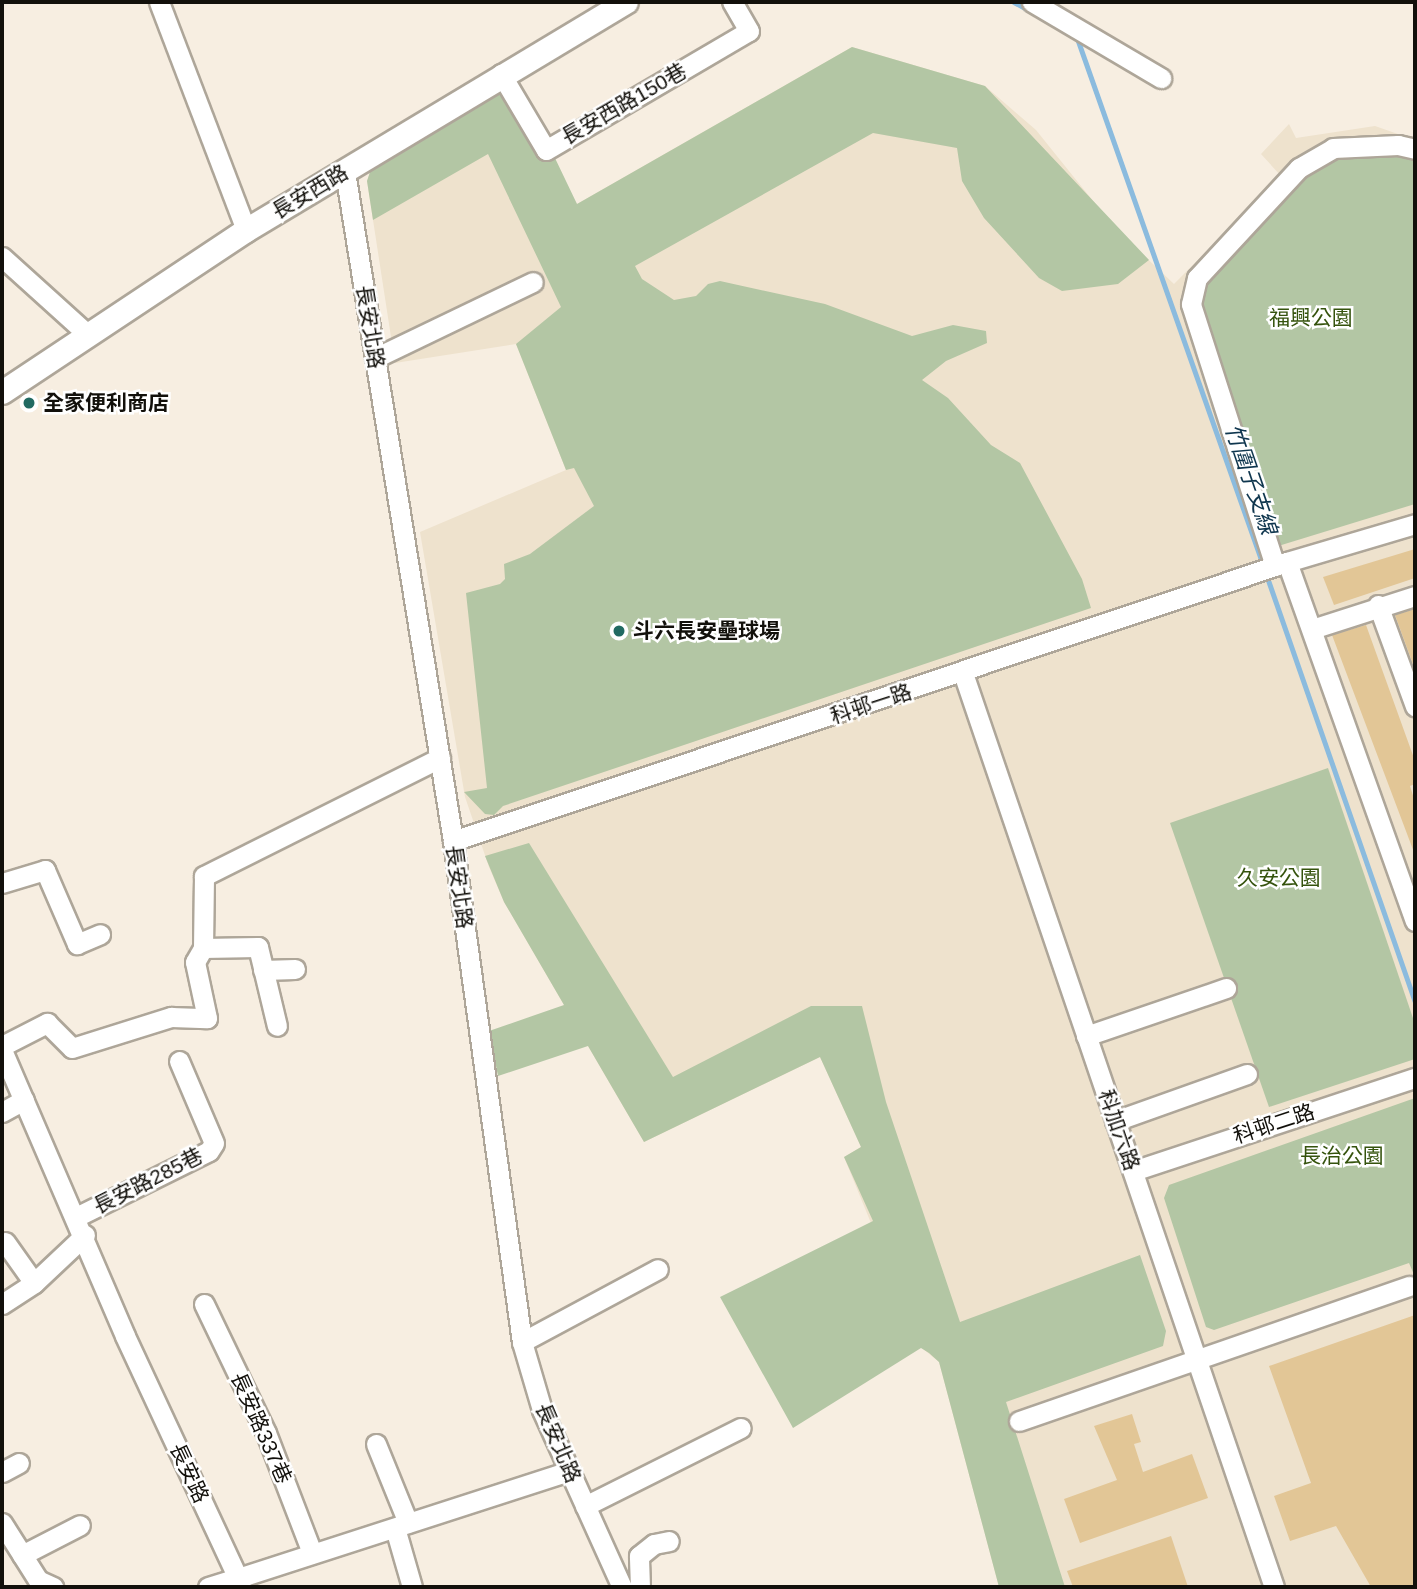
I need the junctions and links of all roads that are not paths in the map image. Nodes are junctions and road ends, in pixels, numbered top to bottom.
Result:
1 (159, 2) edge
2 (626, 2) edge
3 (732, 2) edge
4 (1032, 2) edge
5 (501, 74) junction
6 (1161, 78) dead end
7 (1415, 149) edge
8 (345, 172) junction
9 (246, 230) junction
10 (2, 257) edge
11 (533, 282) dead end
12 (86, 333) junction
13 (375, 358) junction
14 (2, 393) edge
15 (1415, 524) edge
16 (1281, 564) junction
17 (1415, 596) edge
18 (1378, 606) junction
19 (1312, 629) junction
20 (963, 673) junction
21 (1415, 706) edge
22 (440, 758) junction
23 (453, 841) junction
24 (2, 883) edge
25 (1415, 921) edge
26 (100, 934) dead end
27 (203, 948) junction
28 (296, 969) dead end
29 (263, 970) junction
30 (1226, 988) dead end
31 (277, 1026) dead end
32 (1086, 1036) junction
33 (2, 1048) edge
34 (179, 1061) dead end
35 (1247, 1074) dead end
36 (1415, 1078) edge
37 (24, 1100) junction
38 (2, 1112) edge
39 (1115, 1121) junction
40 (1133, 1171) junction
41 (80, 1226) junction
42 (5, 1242) dead end
43 (658, 1269) dead end
44 (34, 1283) junction
45 (1409, 1286) dead end
46 (2, 1304) edge
47 (204, 1304) dead end
48 (522, 1342) junction
49 (1196, 1359) junction
50 (1019, 1421) dead end
51 (741, 1428) dead end
52 (376, 1444) dead end
53 (569, 1471) junction
54 (585, 1506) junction
55 (2, 1523) edge
56 (80, 1525) dead end
57 (401, 1525) junction
58 (669, 1541) dead end
59 (313, 1553) junction
60 (22, 1555) junction
61 (239, 1582) edge
62 (54, 1587) edge
63 (208, 1587) edge
64 (412, 1587) edge
65 (622, 1587) edge
66 (640, 1587) edge
67 (1274, 1587) edge

1 - 9 street
2 - 5 main road, 長安西路
3 - 5 street, 長安西路150巷
4 - 6 street
5 - 8 main road, 長安西路
7 - 16 street
8 - 9 main road, 長安西路
8 - 13 street, 長安北路
9 - 12 main road, 長安西路
10 - 12 street
11 - 13 street
12 - 14 main road, 長安西路
13 - 22 street, 長安北路
15 - 16 street, 科邨一路
16 - 19 street
16 - 20 street, 科邨一路
17 - 18 street
18 - 19 street
18 - 21 street
19 - 25 street
20 - 23 street, 科邨一路
20 - 32 street, 科加六路
22 - 23 street, 長安北路
22 - 27 street
23 - 48 street, 長安北路
24 - 26 street
27 - 29 street
27 - 33 street
28 - 29 street
29 - 31 street
30 - 32 street
32 - 39 street, 科加六路
33 - 37 street, 長安路
34 - 41 street, 長安路285巷
35 - 39 street
36 - 40 street, 科邨二路
37 - 38 street
37 - 41 street, 長安路
39 - 40 street, 科加六路
40 - 49 street, 科加六路
41 - 44 street
41 - 61 street, 長安路
42 - 44 street
43 - 48 street
44 - 46 street
45 - 49 street
47 - 59 street, 長安路337巷
48 - 53 street, 長安北路
49 - 50 street
49 - 67 street, 科加六路
51 - 54 street
52 - 57 street
53 - 54 street, 長安北路
53 - 57 street
54 - 65 street, 長安北路
55 - 60 street
56 - 60 street
57 - 59 street
57 - 64 street
58 - 66 street
59 - 61 street
60 - 62 street
61 - 63 street

